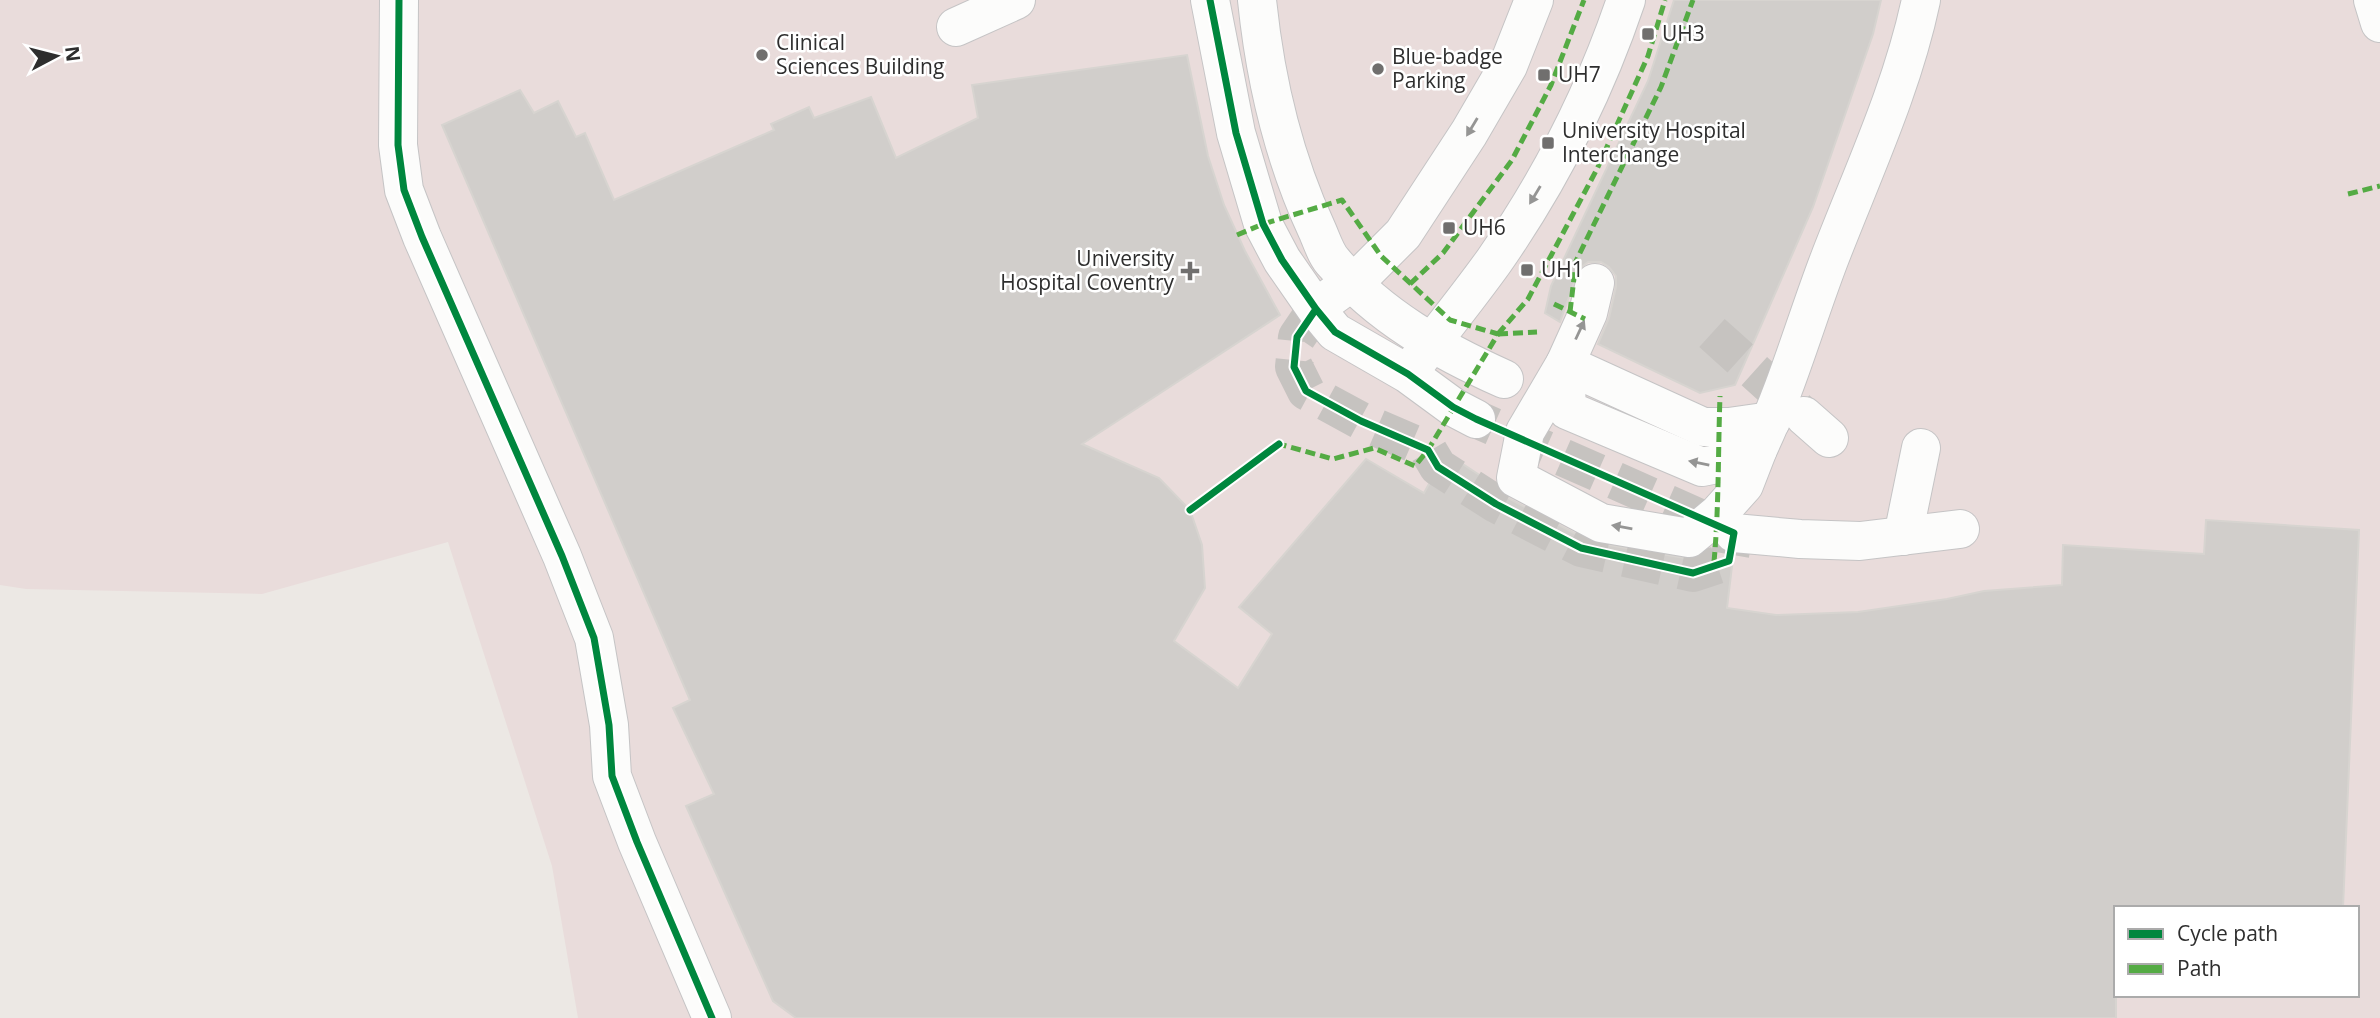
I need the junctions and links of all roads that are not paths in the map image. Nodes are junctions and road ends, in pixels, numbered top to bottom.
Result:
1 (398, 0) edge
2 (1016, 0) edge
3 (1210, 0) edge
4 (1235, 0) edge
5 (1257, 0) edge
6 (1534, 0) edge
7 (1626, 0) edge
8 (1921, 0) edge
9 (2373, 0) edge
10 (2380, 23) edge
11 (956, 27) dead end
12 (1595, 283) dead end
13 (1334, 295) junction
14 (1432, 342) junction
15 (1565, 364) junction
16 (1408, 374) junction
17 (1504, 379) dead end
18 (1475, 419) tunnel mouth
19 (1791, 431) junction
20 (1921, 448) dead end
21 (1961, 529) dead end
22 (1734, 533) dead end
23 (1902, 536) junction
24 (712, 1018) edge

1 - 24 street
2 - 11 street
3 - 13 street
4 - 13 street
5 - 13 street
6 -> 13 street
7 -> 14 street
8 - 19 street
9 - 10 street
15 -> 12 street
13 - 14 street
13 - 16 street
14 - 16 street
14 - 17 street
15 - 19 street
19 -> 15 street
16 - 18 street
20 - 23 street
21 - 23 street
22 - 23 street

